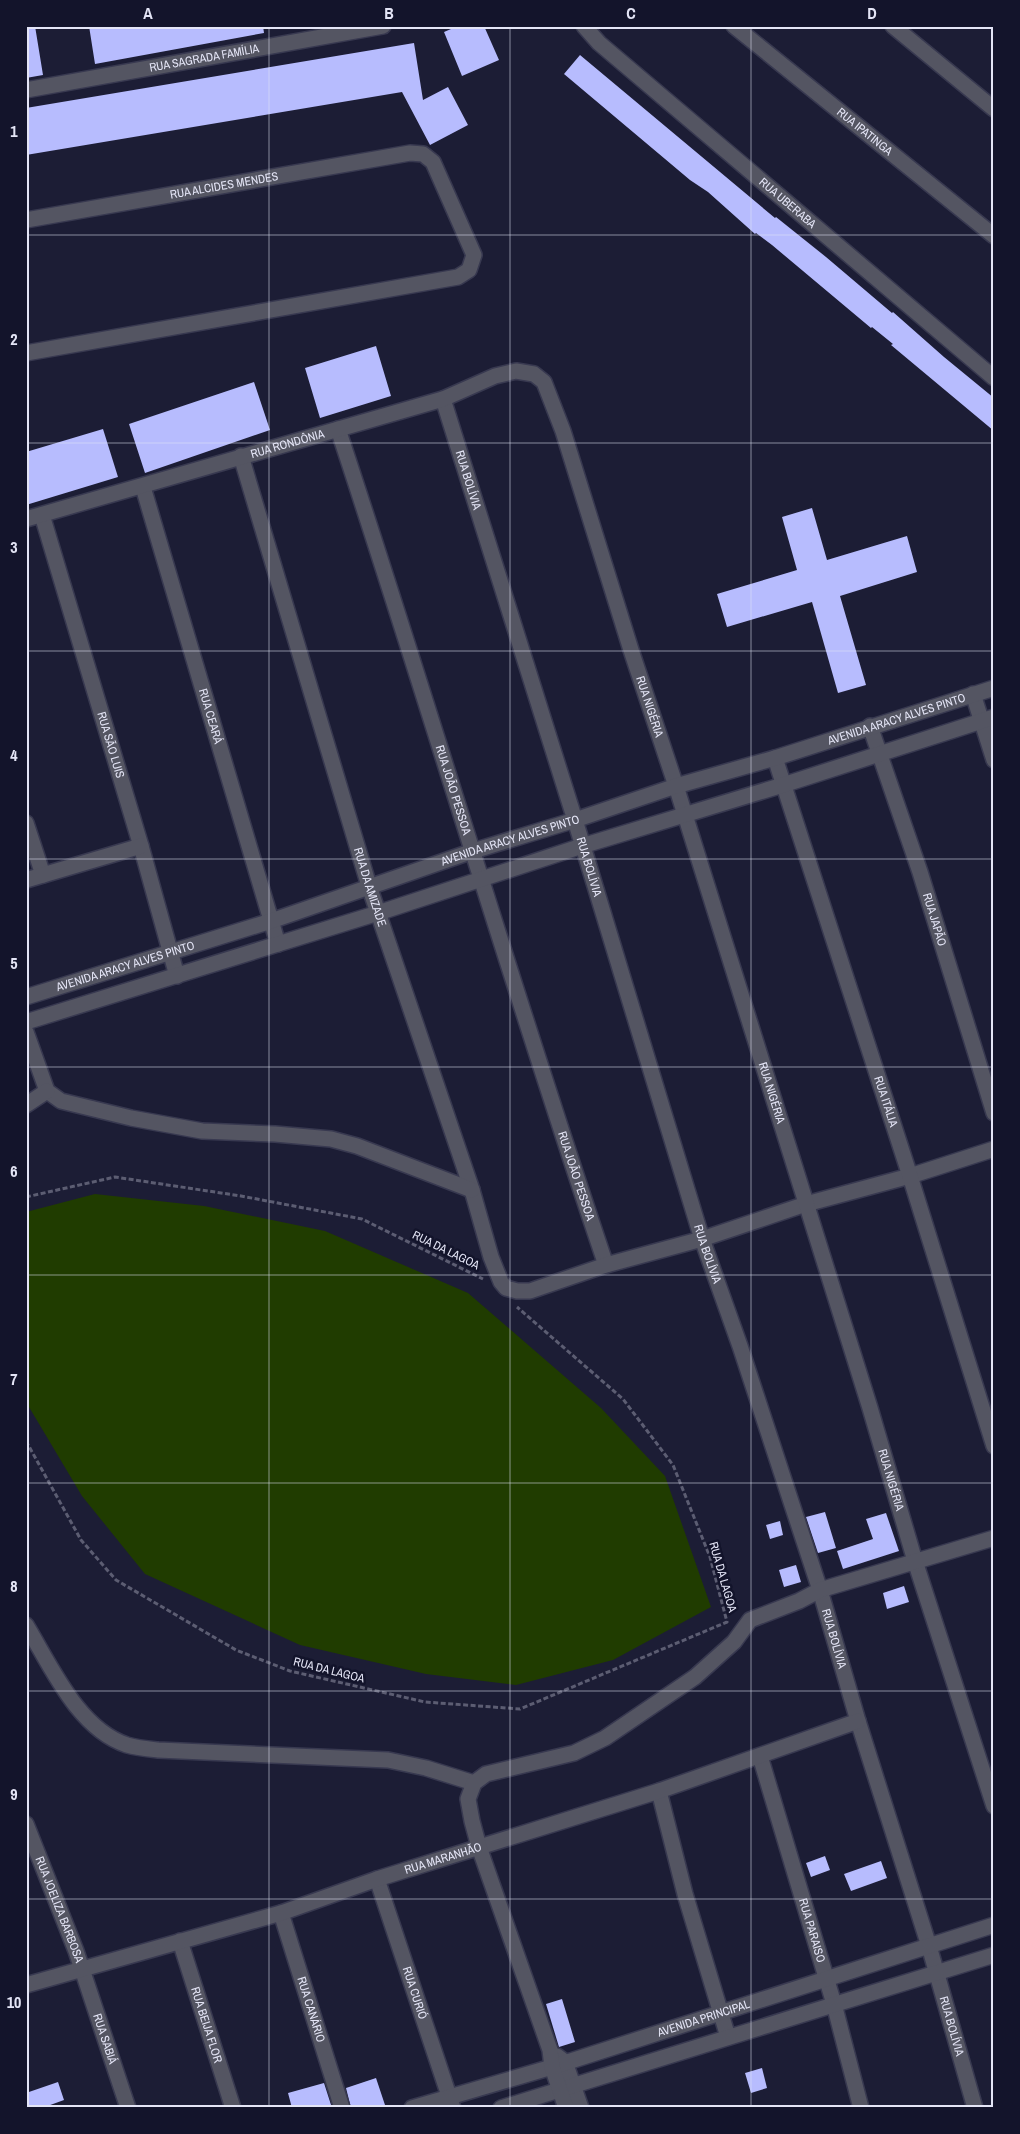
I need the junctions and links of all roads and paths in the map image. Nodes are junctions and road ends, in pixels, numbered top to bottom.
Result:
1 (383, 26) edge
2 (576, 26) edge
3 (584, 26) edge
4 (734, 26) edge
5 (893, 26) edge
6 (599, 44) junction
7 (26, 90) edge
8 (994, 109) edge
9 (26, 220) edge
10 (994, 236) edge
11 (26, 353) edge
12 (994, 378) edge
13 (544, 382) joint
14 (443, 398) junction
15 (338, 429) junction
16 (241, 456) junction
17 (143, 487) junction
18 (42, 515) junction
19 (26, 520) edge
20 (994, 688) edge
21 (973, 694) junction
22 (988, 719) edge
23 (870, 726) junction
24 (879, 753) junction
25 (775, 758) junction
26 (994, 760) edge
27 (783, 785) junction
28 (676, 786) junction
29 (685, 814) junction
30 (575, 820) junction
31 (26, 823) edge
32 (141, 846) junction
33 (582, 846) junction
34 (473, 851) junction
35 (43, 875) junction
36 (26, 880) edge
37 (482, 880) junction
38 (370, 886) junction
39 (378, 913) junction
40 (271, 921) junction
41 (278, 944) junction
42 (170, 952) junction
43 (177, 976) junction
44 (26, 996) edge
45 (26, 1022) edge
46 (26, 1032) edge
47 (47, 1091) junction
48 (26, 1105) edge
49 (994, 1113) edge
50 (994, 1149) edge
51 (910, 1176) junction
52 (472, 1190) junction
53 (26, 1197) edge
54 (806, 1204) junction
55 (702, 1239) junction
56 (606, 1265) junction
57 (485, 1281) dead end
58 (514, 1304) dead end
59 (26, 1441) edge
60 (994, 1446) edge
61 (994, 1538) edge
62 (915, 1561) junction
63 (820, 1590) junction
64 (26, 1625) edge
65 (858, 1722) junction
66 (760, 1756) junction
67 (474, 1783) junction
68 (659, 1791) junction
69 (994, 1806) edge
70 (26, 1824) edge
71 (479, 1847) junction
72 (377, 1879) junction
73 (280, 1912) junction
74 (994, 1925) edge
75 (180, 1941) junction
76 (929, 1946) junction
77 (994, 1955) edge
78 (82, 1969) junction
79 (936, 1973) junction
80 (826, 1979) junction
81 (26, 1985) edge
82 (834, 2004) junction
83 (722, 2012) junction
84 (728, 2037) junction
85 (558, 2064) junction
86 (567, 2088) junction
87 (451, 2102) edge
88 (128, 2108) edge
89 (233, 2108) edge
90 (342, 2108) edge
91 (412, 2108) edge
92 (502, 2108) edge
93 (566, 2108) edge
94 (581, 2108) edge
95 (861, 2108) edge
96 (975, 2108) edge

1 - 7 street, RUA SAGRADA FAMÍLIA
2 - 6 street
3 - 6 street, RUA UBERABA
4 - 10 street, RUA IPATINGA
5 - 8 street
6 - 12 street, RUA UBERABA
9 - 11 street, RUA ALCIDES MENDES
13 - 14 street, RUA RONDÔNIA
13 - 28 street, RUA NIGÉRIA
14 - 15 street, RUA RONDÔNIA
14 - 30 street, RUA BOLÍVIA
15 - 16 street, RUA RONDÔNIA
15 - 34 street, RUA JOÃO PESSOA
16 - 17 street, RUA RONDÔNIA
16 - 38 street, RUA DA AMIZADE
17 - 18 street, RUA RONDÔNIA
17 - 40 street, RUA CEARÁ
18 - 19 street, RUA RONDÔNIA
18 - 32 street, RUA SÃO LUIS
20 - 21 street, AVENIDA ARACY ALVES PINTO
21 - 22 street
21 - 23 street, AVENIDA ARACY ALVES PINTO
22 - 24 street, AVENIDA ARACY ALVES PINTO
22 - 26 street
23 - 24 street, RUA JAPÃO
23 - 25 street, AVENIDA ARACY ALVES PINTO
24 - 27 street, AVENIDA ARACY ALVES PINTO
24 - 49 street, RUA JAPÃO
25 - 27 street, RUA ITÁLIA
25 - 28 street, AVENIDA ARACY ALVES PINTO
27 - 29 street, AVENIDA ARACY ALVES PINTO
27 - 51 street, RUA ITÁLIA
28 - 29 street, RUA NIGÉRIA
28 - 30 street, AVENIDA ARACY ALVES PINTO
29 - 33 street, AVENIDA ARACY ALVES PINTO
29 - 54 street, RUA NIGÉRIA
30 - 33 street, RUA BOLÍVIA
30 - 34 street, AVENIDA ARACY ALVES PINTO
31 - 35 street
32 - 35 street
32 - 42 street, RUA SÃO LUIS
33 - 37 street, AVENIDA ARACY ALVES PINTO
33 - 55 street, RUA BOLÍVIA
34 - 37 street, RUA JOÃO PESSOA
34 - 38 street, AVENIDA ARACY ALVES PINTO
35 - 36 street
37 - 39 street, AVENIDA ARACY ALVES PINTO
37 - 56 street, RUA JOÃO PESSOA
38 - 39 street, RUA DA AMIZADE
38 - 40 street, AVENIDA ARACY ALVES PINTO
39 - 41 street, AVENIDA ARACY ALVES PINTO
39 - 52 street, RUA DA AMIZADE
40 - 41 street, RUA CEARÁ
40 - 42 street, AVENIDA ARACY ALVES PINTO
41 - 43 street, AVENIDA ARACY ALVES PINTO
42 - 43 street, RUA SÃO LUIS
42 - 44 street, AVENIDA ARACY ALVES PINTO
43 - 45 street, AVENIDA ARACY ALVES PINTO
46 - 47 street
47 - 48 street
47 - 52 street
50 - 51 street
51 - 54 street
51 - 60 street, RUA ITÁLIA
52 - 56 street, RUA DA AMIZADE
53 - 57 path, RUA DA LAGOA
54 - 55 street
54 - 62 street, RUA NIGÉRIA
55 - 56 street
55 - 63 street, RUA BOLÍVIA
58 - 59 path, RUA DA LAGOA
61 - 62 street
62 - 63 street
62 - 69 street, RUA NIGÉRIA
63 - 65 street, RUA BOLÍVIA
63 - 67 street
64 - 67 street
65 - 66 street, RUA MARANHÃO
65 - 76 street, RUA BOLÍVIA
66 - 68 street, RUA MARANHÃO
66 - 80 street, RUA PARAISO
67 - 71 street
68 - 71 street, RUA MARANHÃO
68 - 83 street
70 - 78 street, RUA JOELIZA BARBOSA
71 - 72 street, RUA MARANHÃO
71 - 85 street
72 - 73 street, RUA MARANHÃO
72 - 87 street, RUA CURIÓ
73 - 75 street, RUA MARANHÃO
73 - 90 street, RUA CANÁRIO
74 - 76 street, AVENIDA PRINCIPAL
75 - 78 street, RUA MARANHÃO
75 - 89 street, RUA BEIJA FLOR
76 - 79 street, RUA BOLÍVIA
76 - 80 street, AVENIDA PRINCIPAL
77 - 79 street, AVENIDA PRINCIPAL
78 - 81 street, RUA MARANHÃO
78 - 88 street, RUA SABIÁ
79 - 82 street, AVENIDA PRINCIPAL
79 - 96 street, RUA BOLÍVIA
80 - 82 street, RUA PARAISO
80 - 83 street, AVENIDA PRINCIPAL
82 - 84 street, AVENIDA PRINCIPAL
82 - 95 street, RUA PARAISO
83 - 84 street
83 - 85 street, AVENIDA PRINCIPAL
84 - 86 street, AVENIDA PRINCIPAL
85 - 86 street
85 - 87 street, AVENIDA PRINCIPAL
86 - 92 street, AVENIDA PRINCIPAL
86 - 93 street
86 - 94 street
87 - 91 street, AVENIDA PRINCIPAL

